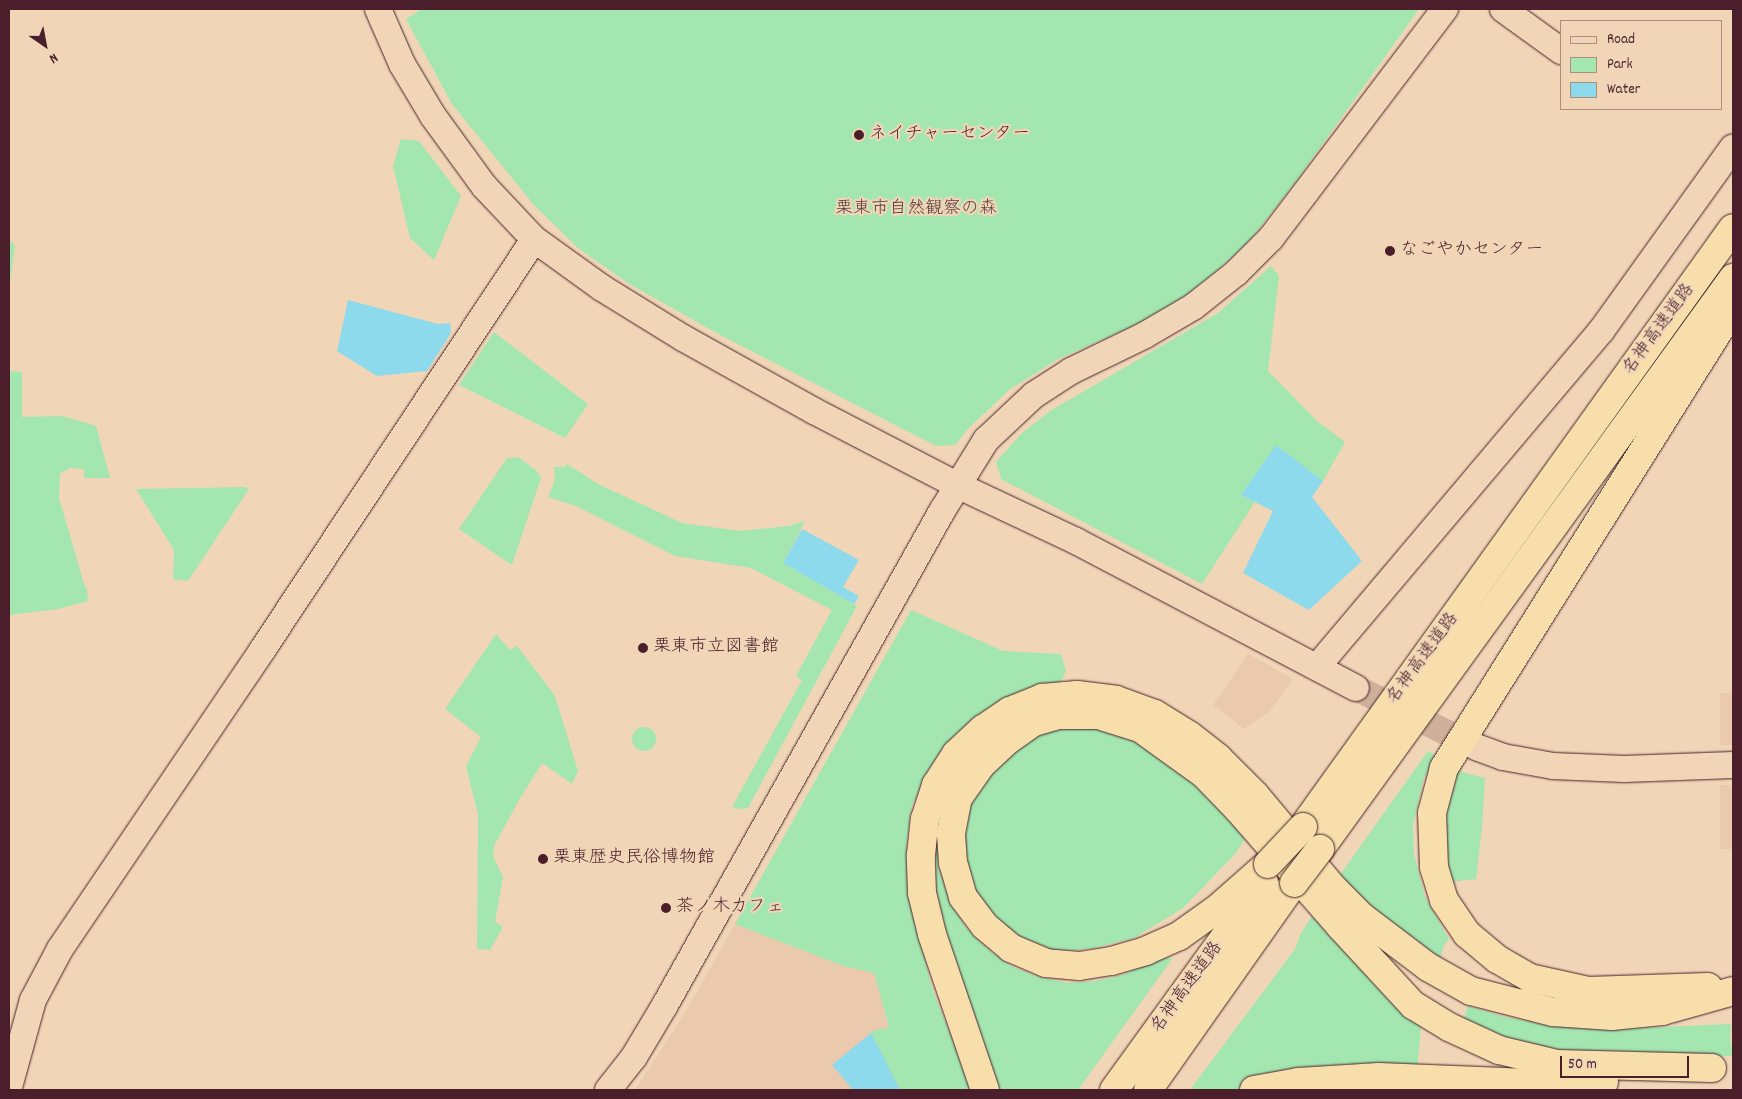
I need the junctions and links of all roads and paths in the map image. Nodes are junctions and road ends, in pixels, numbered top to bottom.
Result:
1 (378, 9) edge
2 (1445, 9) edge
3 (1503, 9) edge
4 (1560, 50) edge
5 (1733, 147) edge
6 (1733, 228) edge
7 (534, 239) junction
8 (1733, 278) edge
9 (1733, 308) edge
10 (957, 485) junction
11 (1317, 666) junction
12 (1356, 688) tunnel mouth
13 (1476, 747) tunnel mouth
14 (1733, 765) edge
15 (1279, 872) junction
16 (1733, 987) edge
17 (1733, 991) edge
18 (1723, 1067) edge
19 (9, 1087) edge
20 (608, 1090) edge
21 (985, 1090) edge
22 (1114, 1090) edge
23 (1148, 1090) edge
24 (1254, 1090) edge

1 - 7 street
2 - 10 street
3 - 4 street
5 - 11 street
6 - 15 highway, 名神高速道路, bridge
7 - 10 street
7 - 19 street
8 - 15 highway, 名神高速道路, bridge
9 - 16 highway
10 - 11 street
10 - 20 street
11 - 12 street
13 - 14 street
15 - 18 highway
15 - 22 highway, 名神高速道路
15 - 23 highway, 名神高速道路
17 - 21 highway
18 - 24 highway

